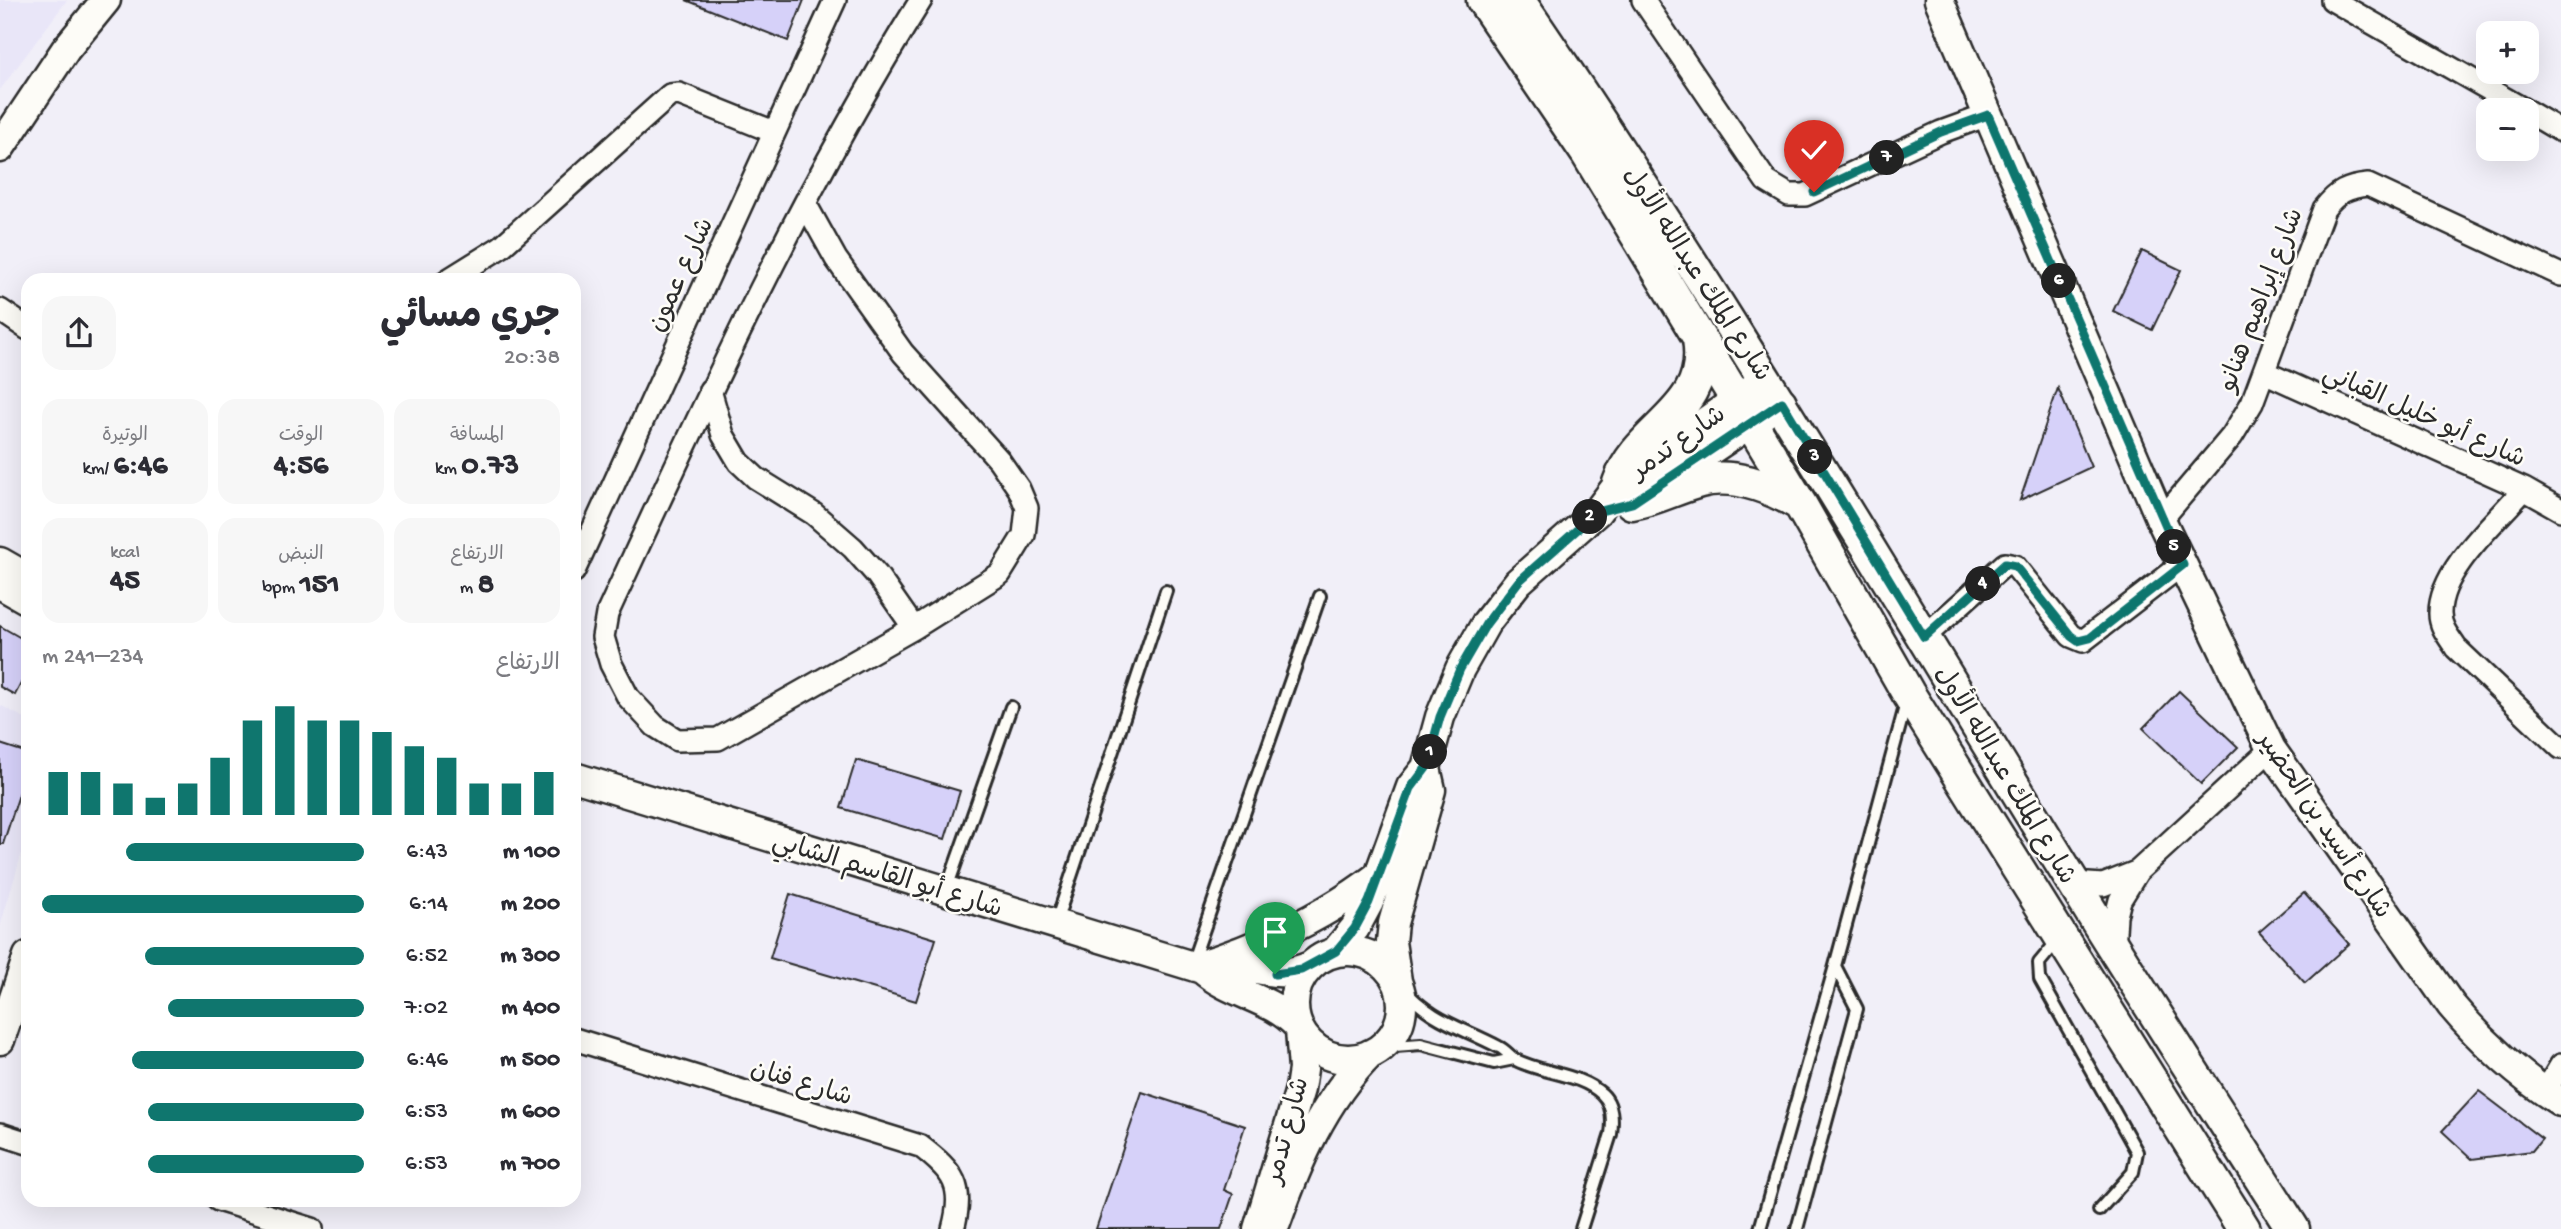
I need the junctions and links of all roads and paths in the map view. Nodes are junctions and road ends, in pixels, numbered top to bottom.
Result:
1 (106, 0) edge
2 (835, 0) edge
3 (921, 0) edge
4 (1483, 0) edge
5 (1518, 0) edge
6 (1643, 0) edge
7 (1939, 0) edge
8 (2332, 0) edge
9 (2503, 98) edge
10 (1988, 115) junction
11 (2539, 118) edge
12 (2561, 131) edge
13 (774, 132) junction
14 (0, 148) edge
15 (806, 205) junction
16 (458, 273) edge
17 (2561, 275) edge
18 (0, 310) edge
19 (21, 324) edge
20 (1699, 339) junction
21 (2264, 372) junction
22 (710, 390) junction
23 (1774, 390) junction
24 (1743, 412) junction
25 (2524, 489) junction
26 (1626, 493) junction
27 (1800, 504) junction
28 (2561, 510) edge
29 (2161, 520) junction
30 (581, 556) edge
31 (0, 562) edge
32 (2183, 565) junction
33 (21, 574) edge
34 (0, 584) edge
35 (1166, 591) dead end
36 (21, 596) edge
37 (1320, 596) dead end
38 (914, 628) junction
39 (1924, 637) junction
40 (1908, 693) junction
41 (1011, 707) dead end
42 (2561, 748) edge
43 (2271, 749) junction
44 (1426, 768) junction
45 (581, 779) edge
46 (2138, 871) junction
47 (1379, 875) junction
48 (2073, 883) junction
49 (946, 891) junction
50 (1055, 924) junction
51 (2060, 937) junction
52 (2114, 948) junction
53 (1336, 951) junction
54 (1310, 966) junction
55 (1835, 966) junction
56 (1196, 967) junction
57 (21, 977) edge
58 (1398, 983) junction
59 (1299, 1028) junction
60 (0, 1041) edge
61 (581, 1041) edge
62 (1376, 1051) junction
63 (1514, 1059) junction
64 (2561, 1065) edge
65 (2553, 1097) edge
66 (0, 1134) edge
67 (21, 1141) edge
68 (2252, 1166) junction
69 (2217, 1187) junction
70 (256, 1207) edge
71 (2099, 1210) dead end
72 (312, 1229) edge
73 (953, 1229) edge
74 (1258, 1229) edge
75 (1274, 1229) edge
76 (1581, 1229) edge
77 (1760, 1229) edge
78 (1797, 1229) edge
79 (2244, 1229) edge
80 (2293, 1229) edge

1 - 14 street
2 - 13 street, شارع عمون
3 - 15 street
4 - 20 main road, شارع الملك عبدالله الأول
5 - 23 main road, شارع الملك عبدالله الأول
6 - 10 street
7 - 10 street, شارع أسيد بن الحضير
8 - 9 street
10 - 29 street, شارع أسيد بن الحضير
11 - 12 street
13 - 16 street
13 - 30 street, شارع عمون
15 - 22 street
15 - 38 street
17 - 21 street, شارع إبراهيم هنانو
18 - 19 street
20 - 24 main road, شارع الملك عبدالله الأول
20 - 26 main road
21 - 25 street, شارع أبو خليل القباني
21 - 29 street, شارع إبراهيم هنانو
22 - 38 street
22 - 38 street
23 - 24 street, شارع تدمر
23 - 39 main road, شارع الملك عبدالله الأول
24 - 26 street, شارع تدمر
24 - 27 main road, شارع الملك عبدالله الأول
25 - 28 street, شارع أبو خليل القباني
25 - 42 street
26 - 27 main road
26 - 44 street, شارع تدمر
27 - 40 main road, شارع الملك عبدالله الأول
29 - 32 street, شارع أسيد بن الحضير
31 - 33 street
32 - 39 street
32 - 43 street, شارع أسيد بن الحضير
34 - 36 street
35 - 50 lane
37 - 56 lane
39 - 48 main road, شارع الملك عبدالله الأول
40 - 51 main road, شارع الملك عبدالله الأول
40 - 55 lane
41 - 49 lane
43 - 46 street
43 - 65 street, شارع أسيد بن الحضير
44 - 47 street, شارع تدمر
44 - 58 street, شارع تدمر
45 - 49 street, شارع أبو القاسم الشابي
46 - 48 street
46 - 52 street
47 - 53 street, شارع تدمر
47 - 56 street
48 - 52 main road, شارع الملك عبدالله الأول
49 - 50 street, شارع أبو القاسم الشابي
50 - 56 street, شارع أبو القاسم الشابي
51 - 69 main road, شارع الملك عبدالله الأول
51 - 71 lane
52 - 68 main road, شارع الملك عبدالله الأول
53 - 54 street
53 - 58 street
54 - 56 street, شارع أبو القاسم الشابي
54 - 59 street
55 - 77 lane
55 - 78 lane
56 - 59 street, شارع أبو القاسم الشابي
57 - 60 street
58 - 62 street
58 - 63 lane
59 - 62 street
59 - 74 street, شارع تدمر
61 - 73 street, شارع فنان
62 - 63 lane
62 - 75 street, شارع تدمر
63 - 76 lane
64 - 65 street
66 - 67 street
68 - 69 main road
68 - 80 main road, شارع الملك عبدالله الأول
69 - 79 main road, شارع الملك عبدالله الأول
70 - 72 street

